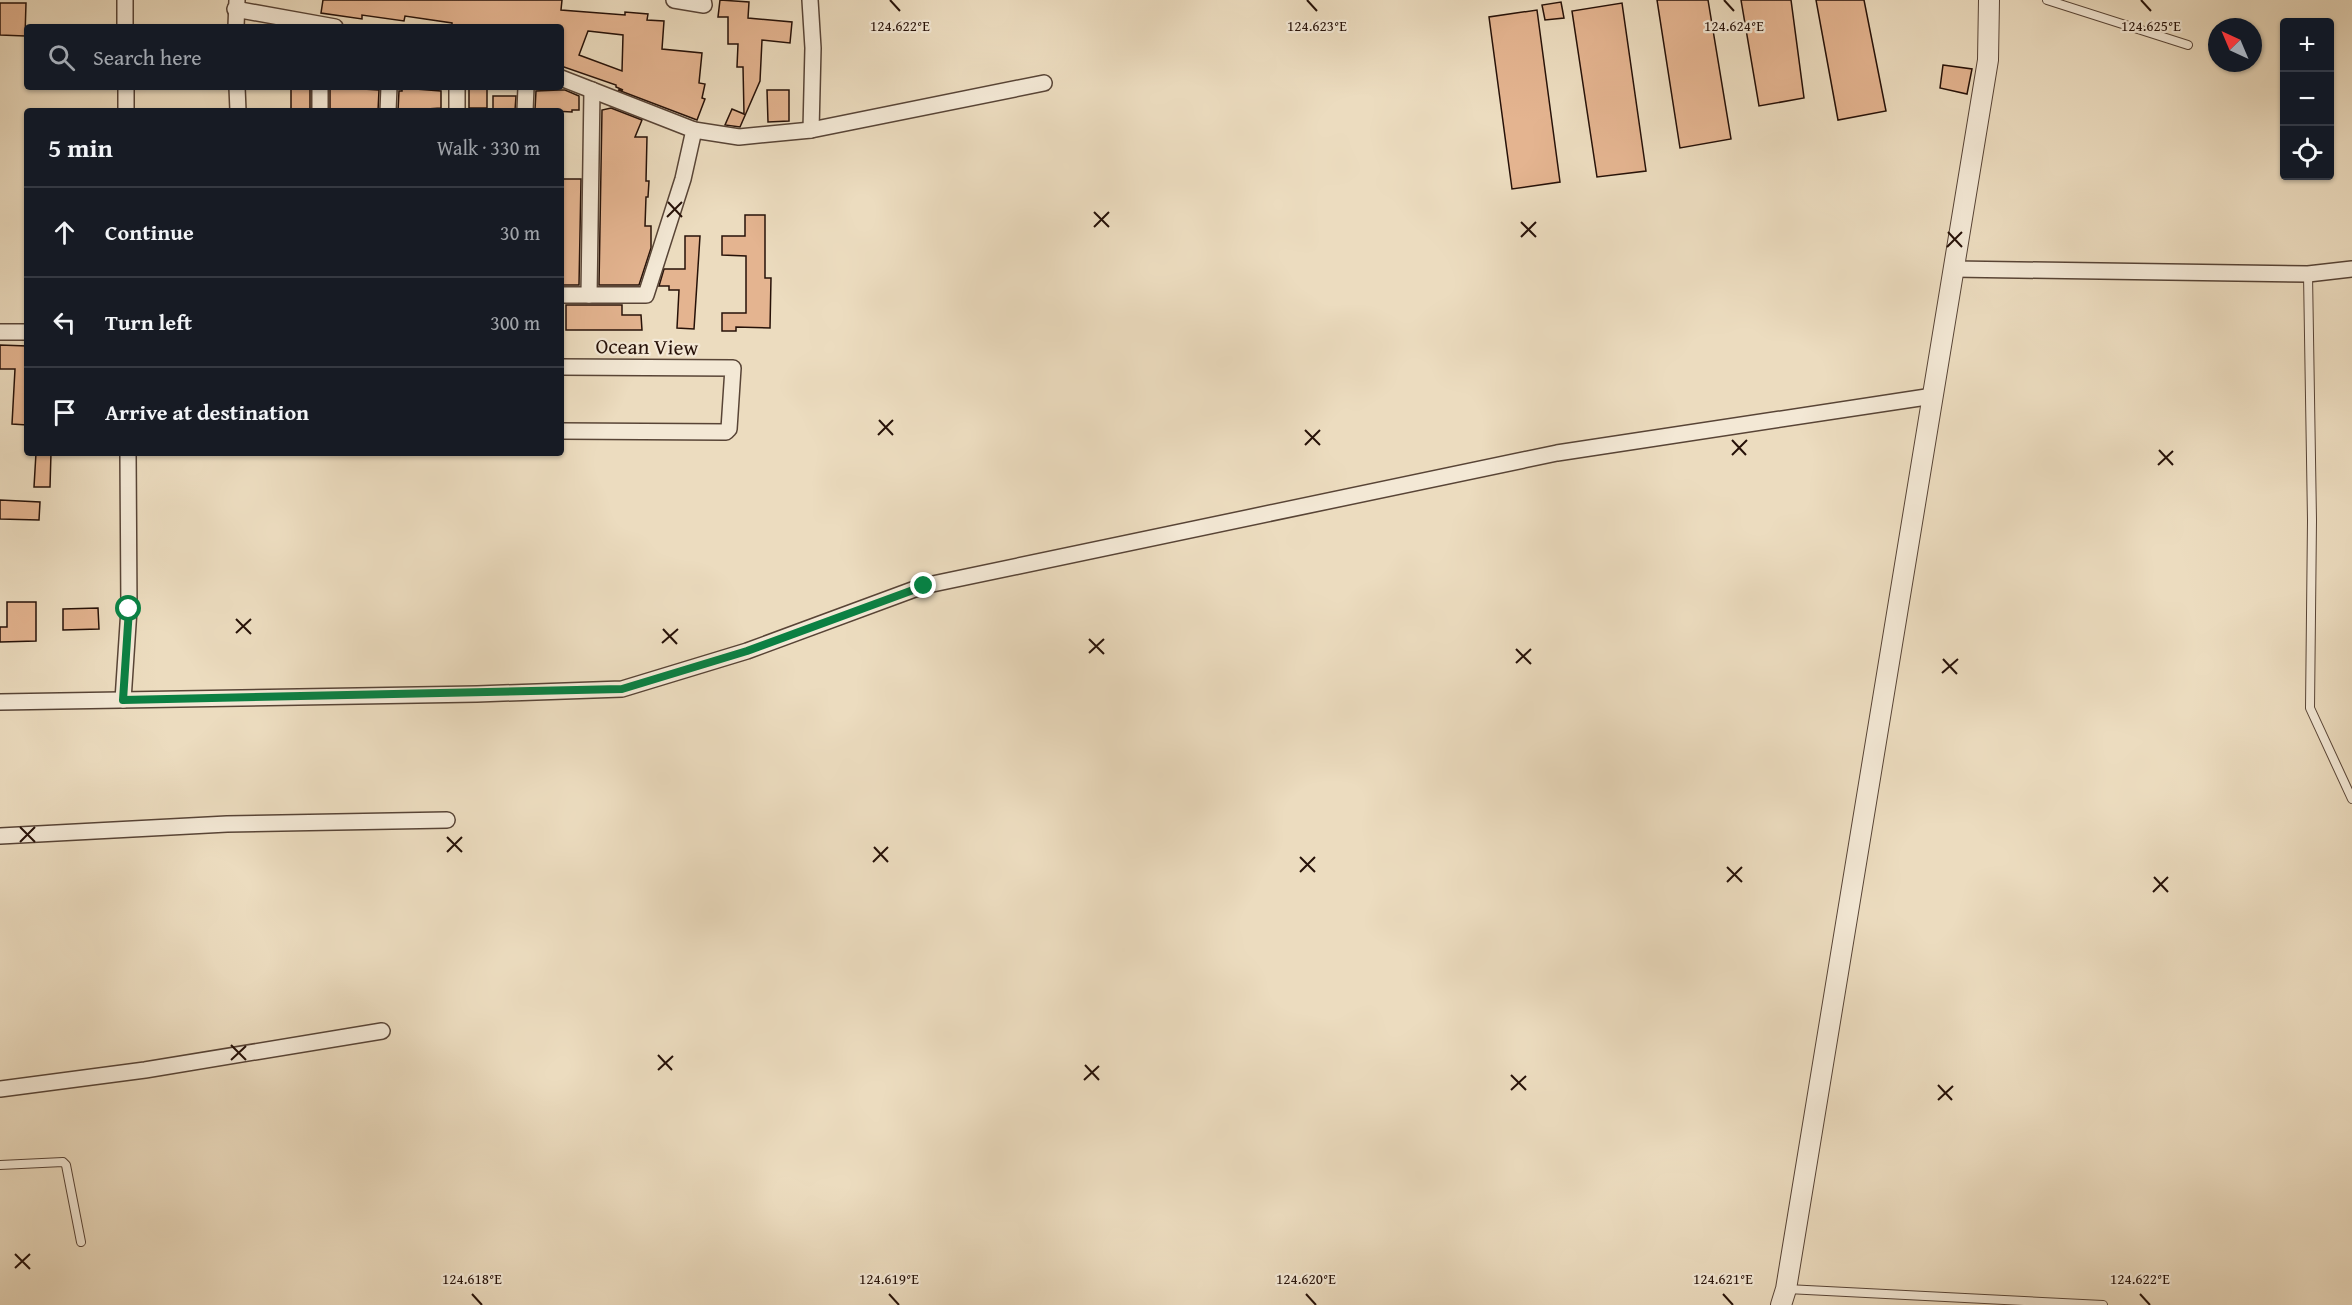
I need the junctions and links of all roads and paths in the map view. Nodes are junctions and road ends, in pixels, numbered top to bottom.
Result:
1 (125, 0) edge
2 (674, 0) edge
3 (703, 0) edge
4 (810, 0) edge
5 (1989, 0) edge
6 (2046, 0) edge
7 (236, 4) edge
8 (125, 24) edge
9 (236, 24) edge
10 (312, 24) edge
11 (2188, 45) dead end
12 (564, 79) edge
13 (1044, 83) dead end
14 (126, 90) edge
15 (237, 90) edge
16 (320, 90) edge
17 (389, 90) edge
18 (457, 90) edge
19 (526, 90) edge
20 (592, 90) junction
21 (126, 108) edge
22 (238, 108) edge
23 (320, 108) edge
24 (388, 108) edge
25 (457, 108) edge
26 (525, 108) edge
27 (694, 130) junction
28 (811, 130) junction
29 (2352, 269) edge
30 (1953, 270) junction
31 (2308, 274) junction
32 (564, 295) edge
33 (589, 295) junction
34 (0, 332) edge
35 (24, 332) edge
36 (564, 367) edge
37 (1933, 396) junction
38 (564, 431) edge
39 (128, 456) edge
40 (123, 700) junction
41 (0, 702) edge
42 (2352, 799) edge
43 (447, 820) dead end
44 (0, 836) edge
45 (382, 1031) dead end
46 (0, 1089) edge
47 (0, 1165) edge
48 (81, 1242) dead end
49 (1784, 1297) edge
50 (2103, 1305) edge

1 - 8 street
2 - 3 street
4 - 28 street
5 - 30 street
6 - 11 lane
7 - 9 street
7 - 10 street
12 - 20 street
13 - 28 street
14 - 21 street
15 - 22 street
16 - 23 street
17 - 24 street
18 - 25 street
19 - 26 street
20 - 27 street
20 - 33 street
27 - 28 street
27 - 33 street
29 - 31 street
30 - 31 street
30 - 37 street
31 - 42 lane
32 - 33 street
34 - 35 street
36 - 38 street, Ocean View
37 - 40 street
37 - 49 street
39 - 40 street
40 - 41 street
43 - 44 street
45 - 46 street
47 - 48 lane
49 - 50 lane

